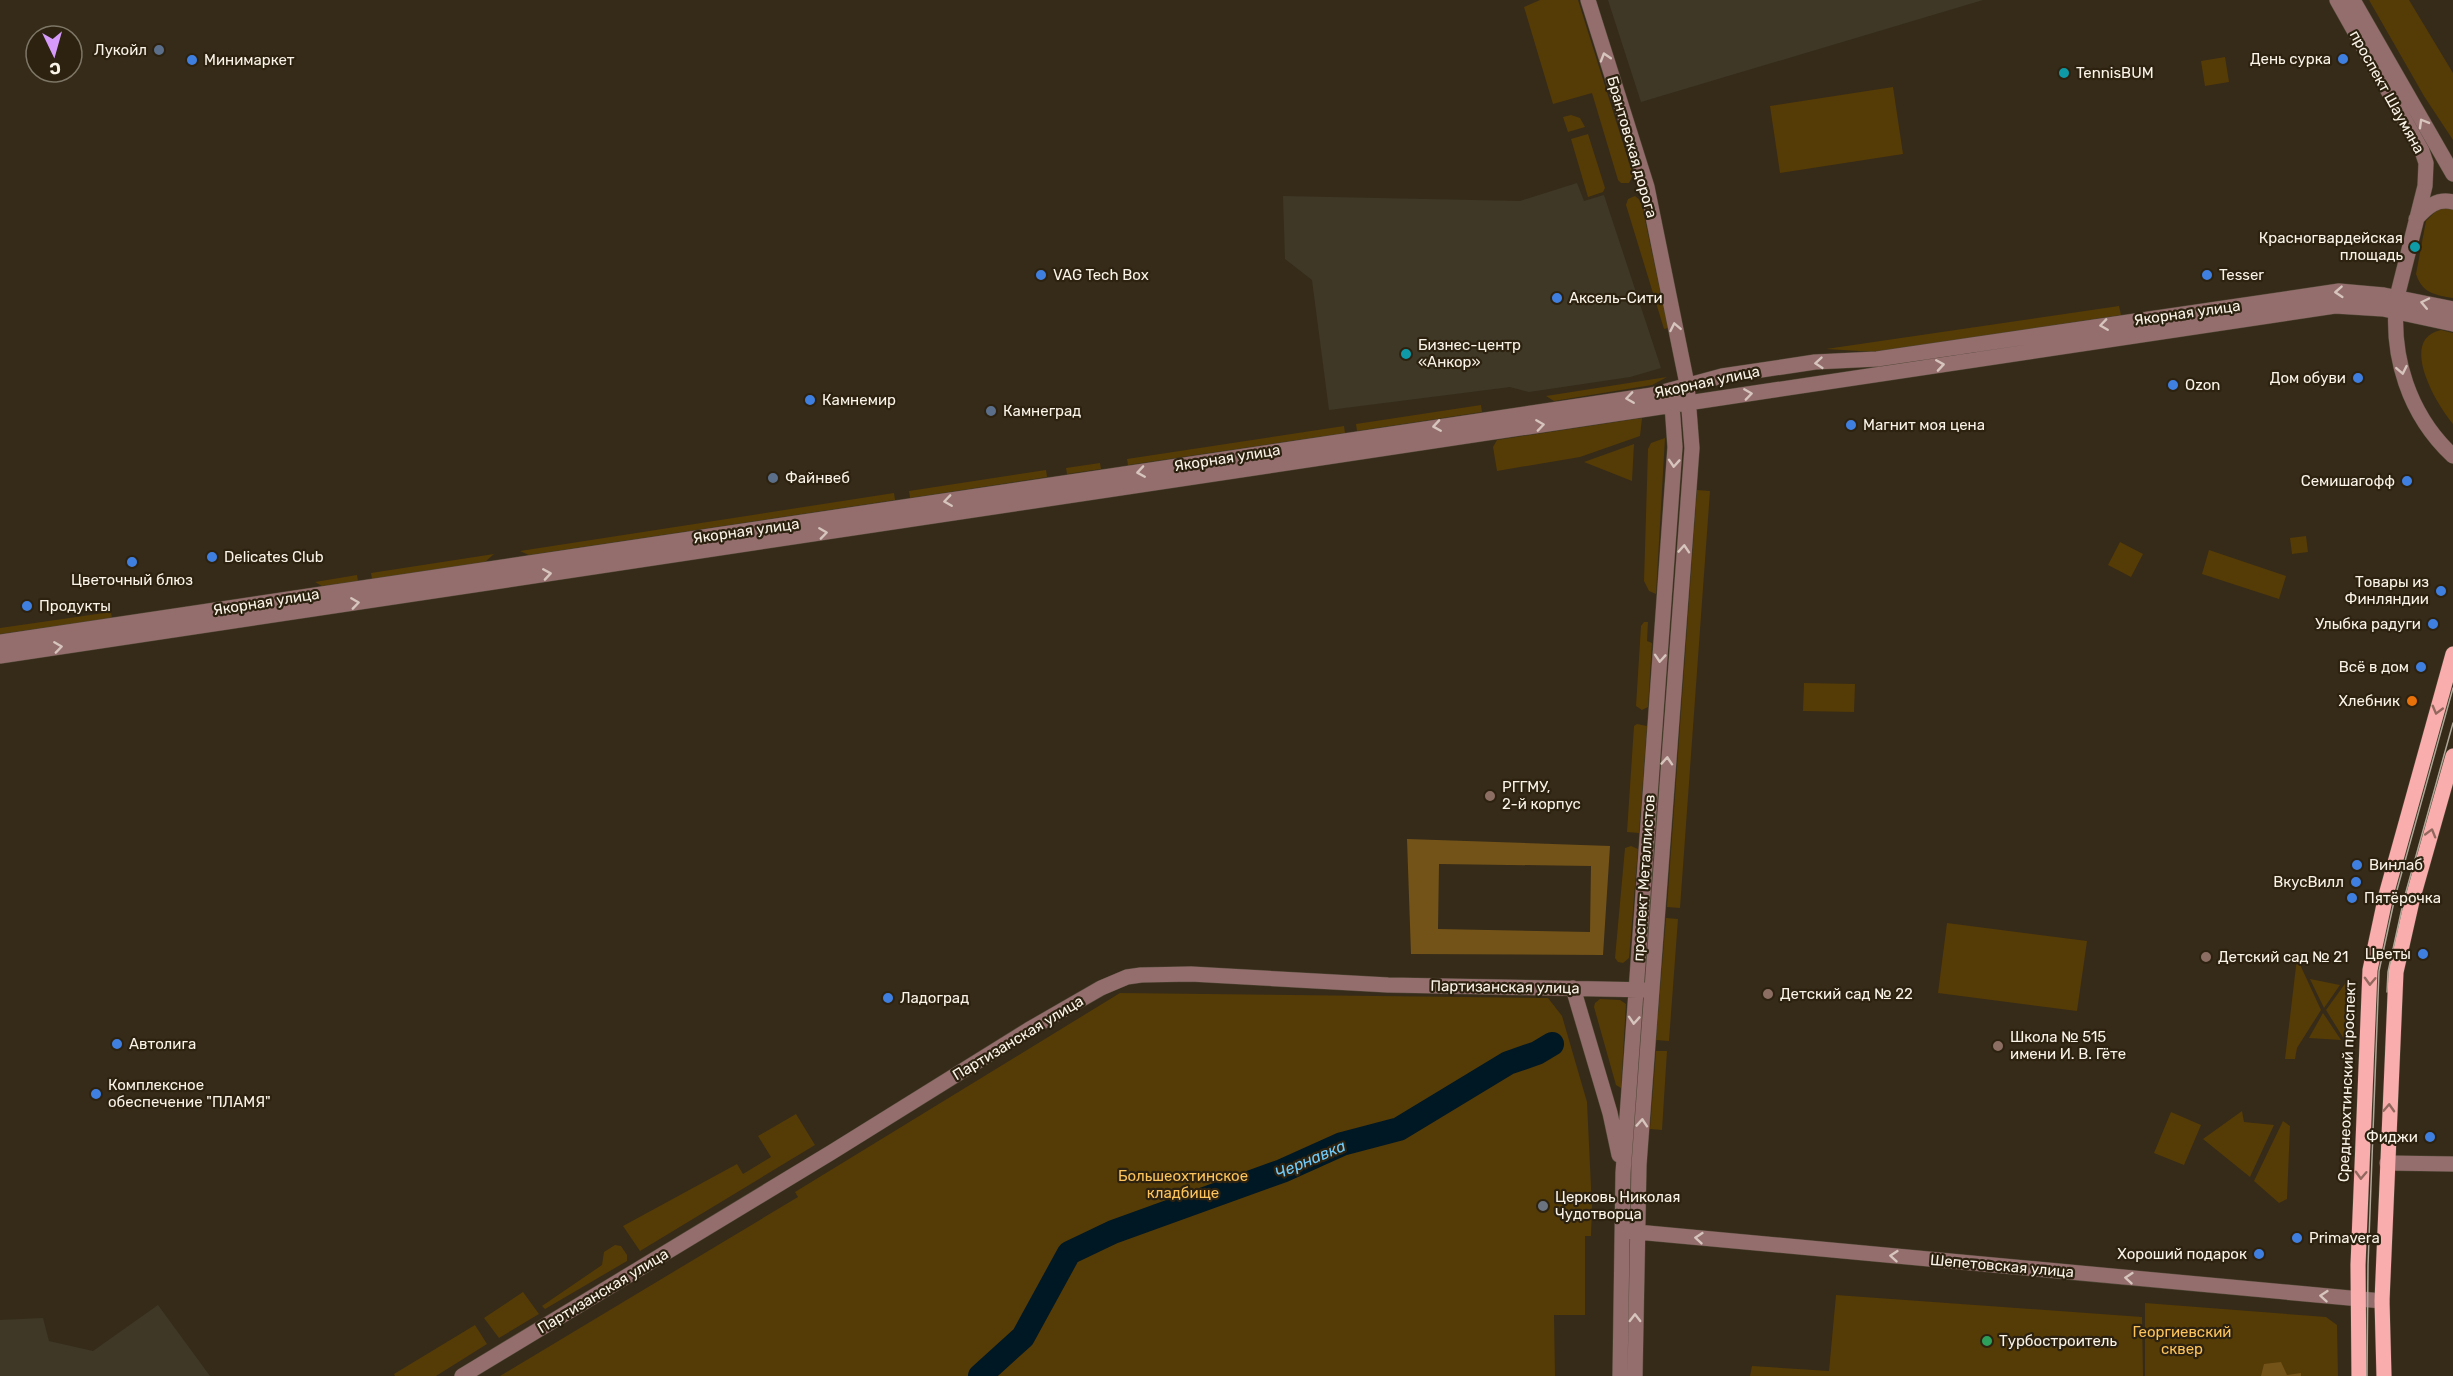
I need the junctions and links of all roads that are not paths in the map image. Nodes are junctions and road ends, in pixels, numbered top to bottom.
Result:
1 (1588, 0) edge
2 (2337, 0) edge
3 (2354, 0) edge
4 (2453, 174) edge
5 (2453, 202) edge
6 (2414, 221) junction
7 (2396, 304) junction
8 (2453, 309) edge
9 (2453, 324) edge
10 (1687, 384) junction
11 (1690, 402) junction
12 (1672, 405) junction
13 (2453, 456) edge
14 (0, 642) edge
15 (2453, 654) edge
16 (0, 656) edge
17 (2453, 756) edge
18 (1573, 988) junction
19 (1643, 990) junction
20 (2387, 1163) junction
21 (2453, 1164) edge
22 (1623, 1173) junction
23 (1629, 1232) junction
24 (2358, 1299) junction
25 (2382, 1301) junction
26 (462, 1376) edge
27 (1620, 1376) edge
28 (1635, 1376) edge
29 (2359, 1376) edge
30 (2384, 1376) edge

10 -> 1 street, Брантовская дорога
2 - 6 street, проспект Шаумяна
4 -> 3 street, проспект Шаумяна
5 - 6 street
6 - 7 street
8 -> 7 street, Якорная улица
7 - 9 street, Якорная улица
7 -> 10 street, Якорная улица
11 -> 7 street, Якорная улица
7 -> 13 street
10 - 11 street, Брантовская дорога
10 - 12 street
10 -> 14 street, Якорная улица
11 - 12 street, Якорная улица
19 -> 11 street, проспект Металлистов
16 -> 12 street, Якорная улица
12 -> 19 street, проспект Металлистов
15 -> 24 main road, Среднеохтинский проспект
20 -> 17 main road
18 - 19 street, Партизанская улица
18 - 22 street
18 - 26 street, Партизанская улица
19 -> 22 street, проспект Металлистов
23 -> 19 street, проспект Металлистов
20 - 21 street
20 - 25 main road
22 - 23 street, проспект Металлистов
24 -> 23 street, Шепетовская улица
23 - 27 street, проспект Металлистов
28 -> 23 street, проспект Металлистов
24 - 25 street, Шепетовская улица
24 - 29 main road, Среднеохтинский проспект
25 - 30 main road

